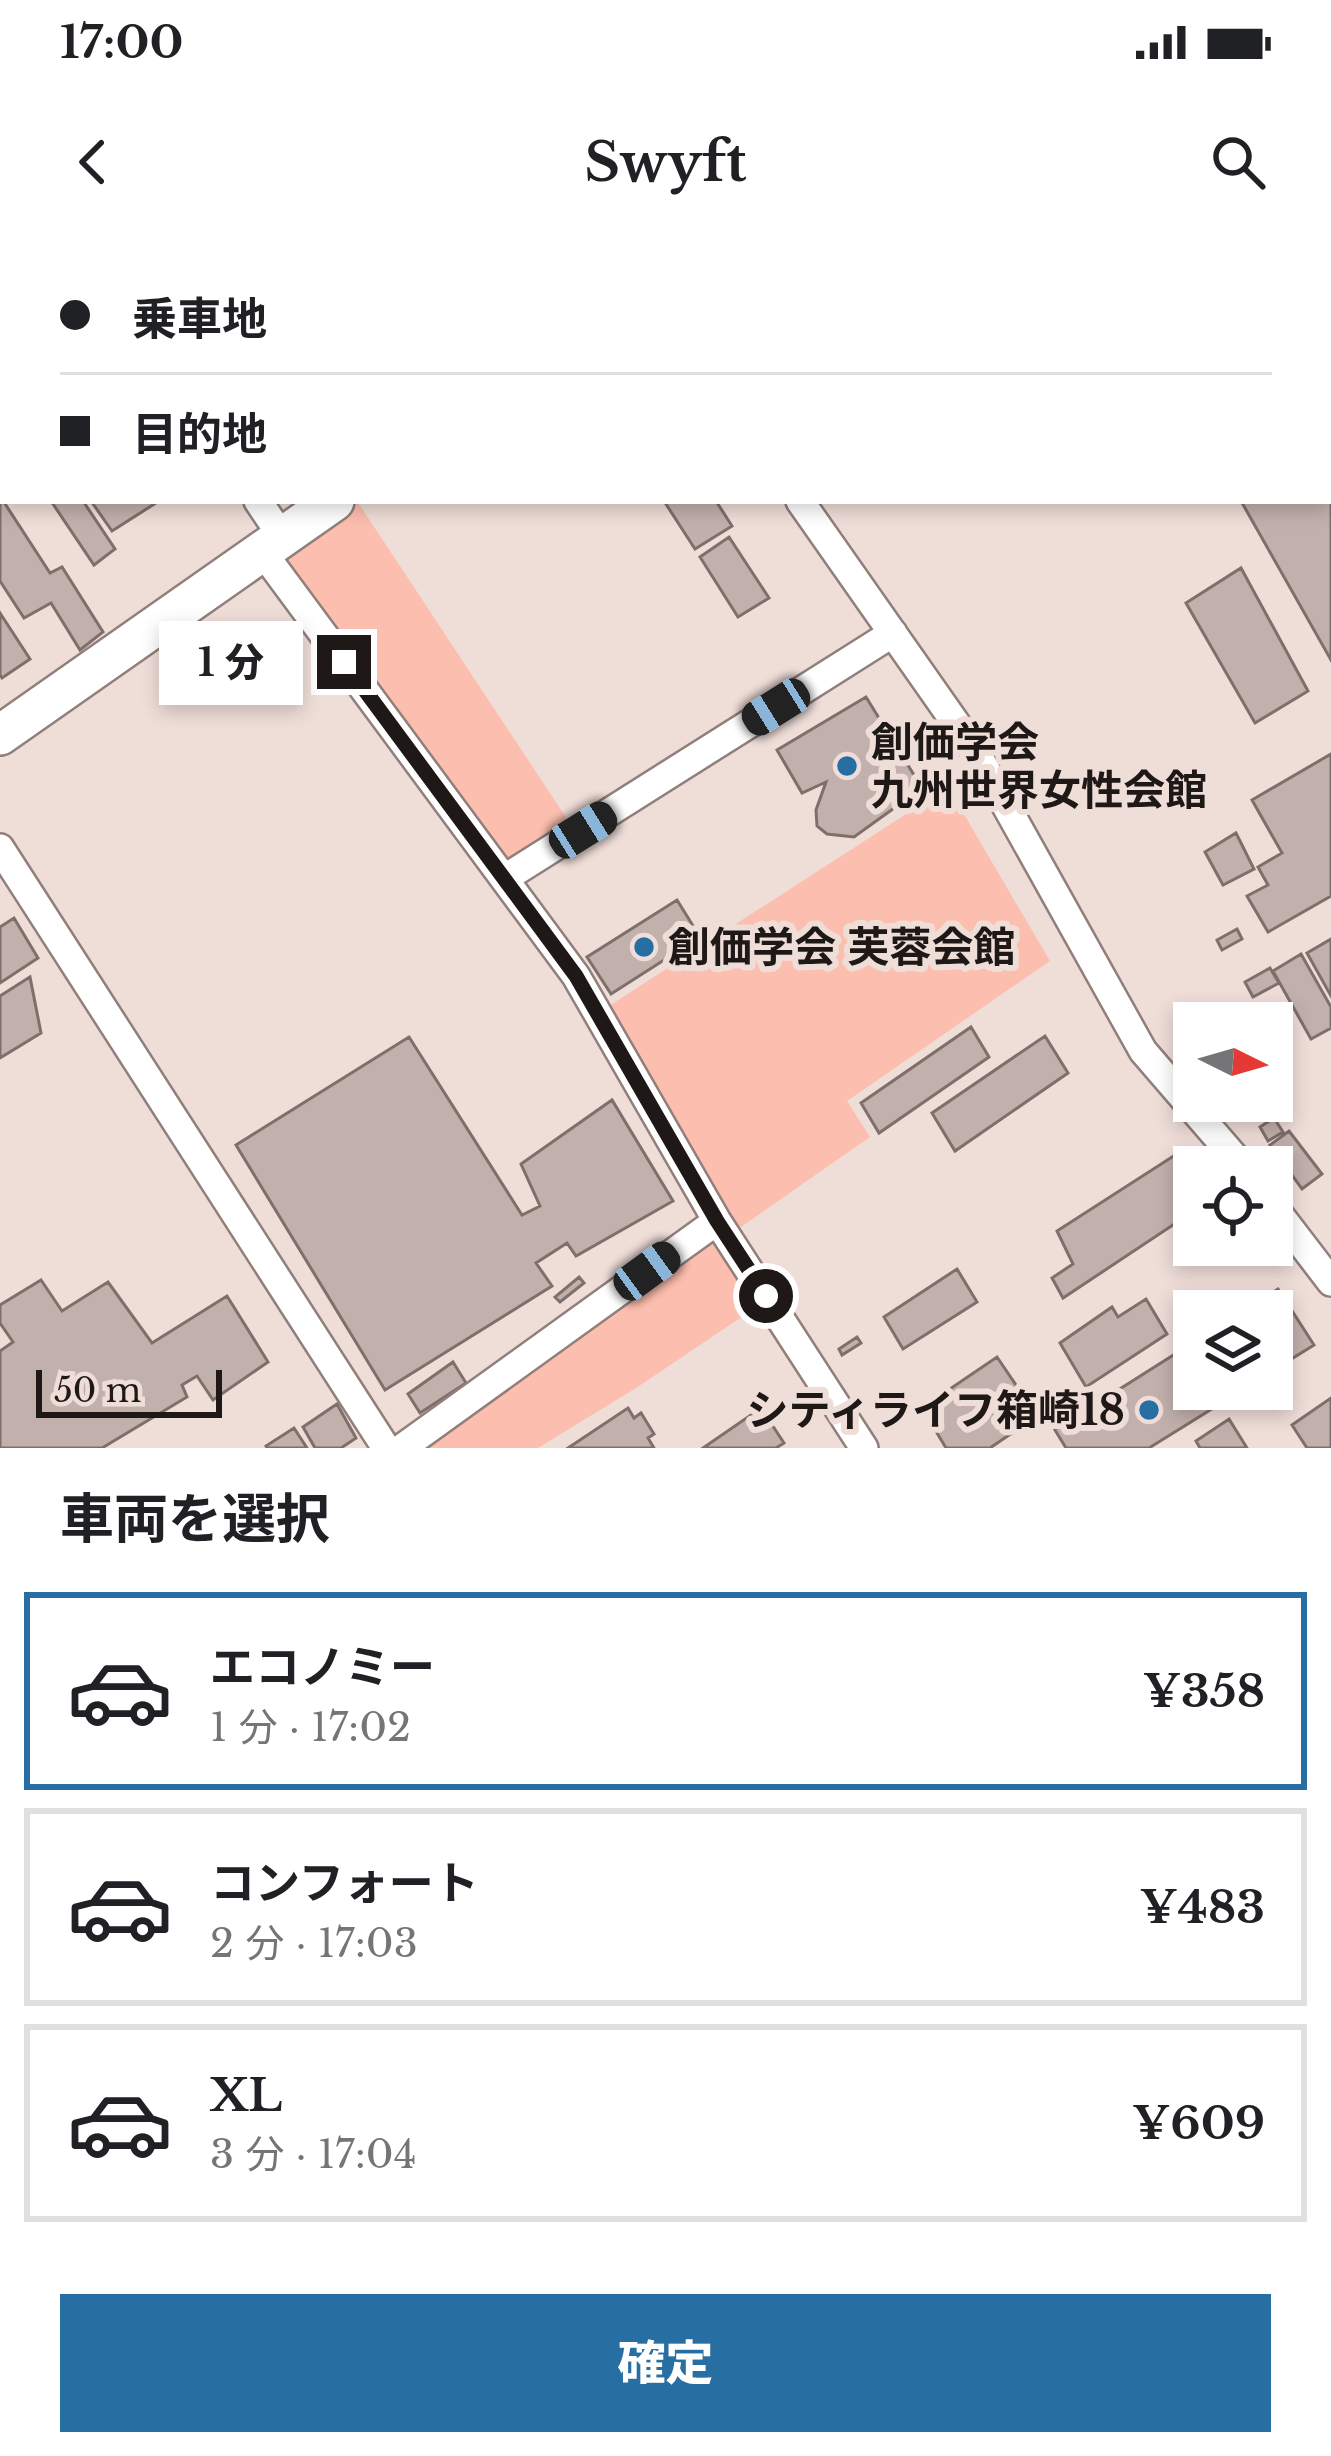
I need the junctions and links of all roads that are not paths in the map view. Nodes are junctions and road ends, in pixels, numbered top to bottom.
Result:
1 (259, 504) edge
2 (330, 504) edge
3 (802, 504) edge
4 (274, 546) junction
5 (893, 633) junction
6 (0, 735) edge
7 (0, 848) edge
8 (505, 878) junction
9 (1225, 1146) edge
10 (717, 1221) junction
11 (1293, 1232) edge
12 (1331, 1282) edge
13 (386, 1448) edge
14 (402, 1448) edge
15 (864, 1448) edge

1 - 4 street
2 - 4 street
3 - 5 street
4 - 6 street
4 - 8 street
5 - 8 street
5 - 9 street
7 - 13 street
8 - 10 street
10 - 14 street
10 - 15 street
11 - 12 street

